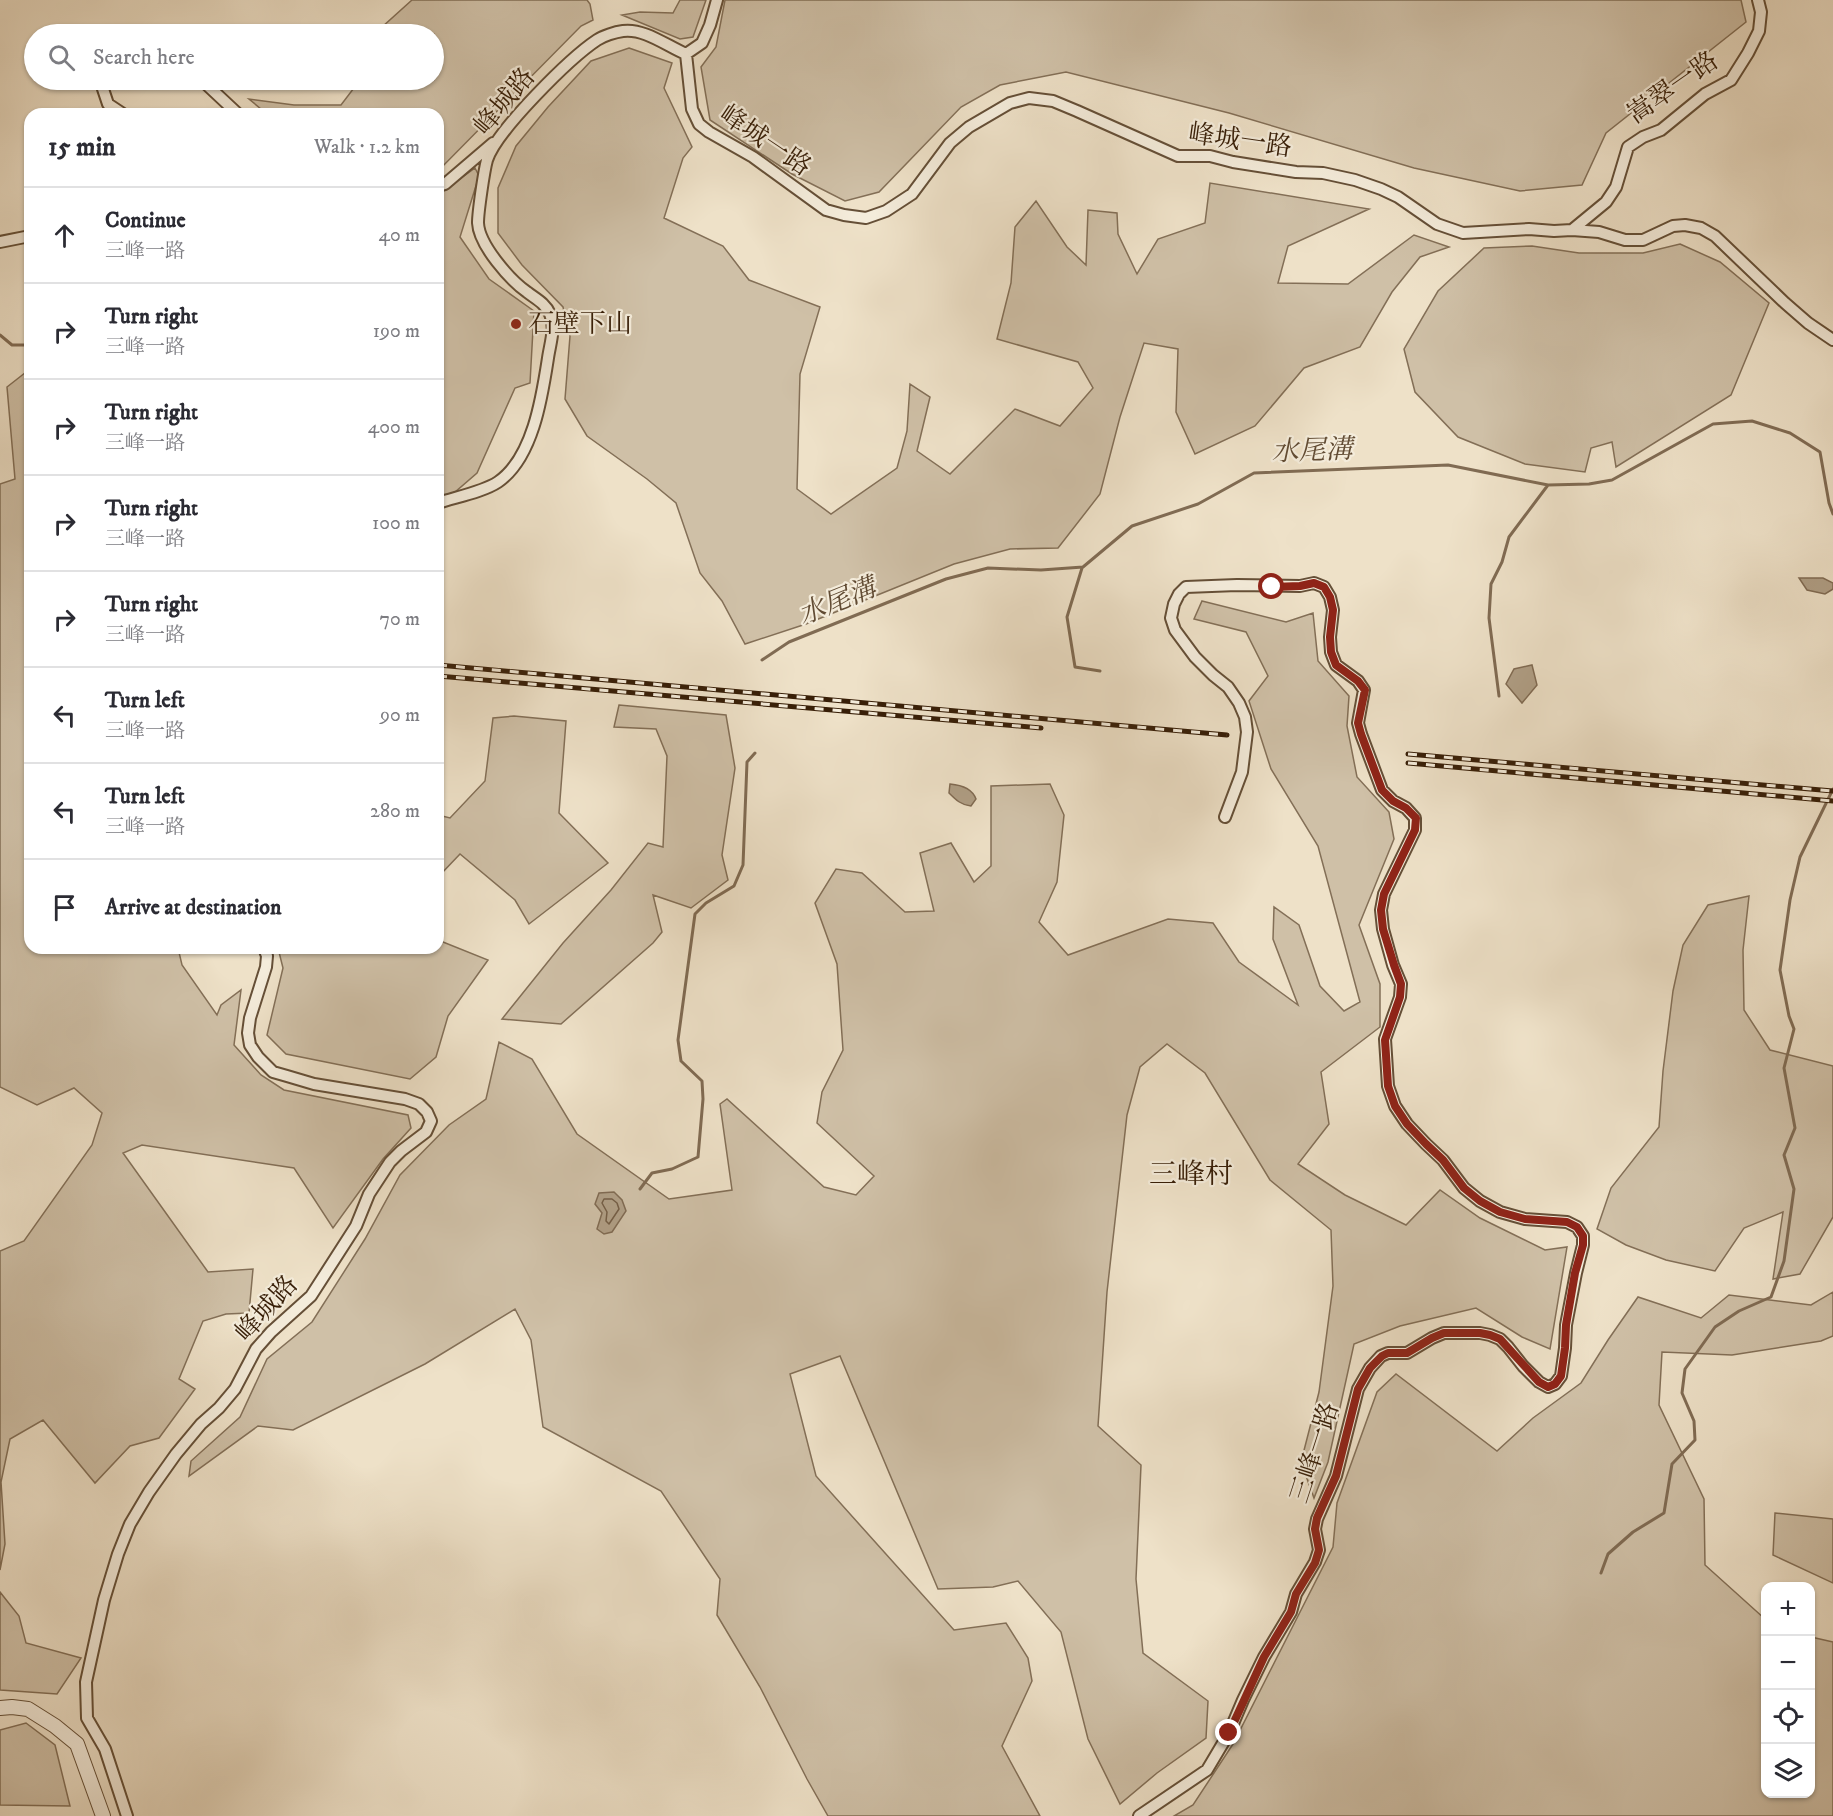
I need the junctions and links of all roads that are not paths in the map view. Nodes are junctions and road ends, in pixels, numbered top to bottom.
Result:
1 (717, 0) edge
2 (1758, 0) edge
3 (686, 54) junction
4 (103, 90) edge
5 (212, 90) edge
6 (114, 108) edge
7 (232, 108) edge
8 (498, 139) junction
9 (444, 184) edge
10 (1572, 230) junction
11 (24, 237) edge
12 (0, 242) edge
13 (1833, 340) edge
14 (444, 501) edge
15 (1225, 817) dead end
16 (266, 954) edge
17 (0, 1708) edge
18 (103, 1816) edge
19 (127, 1816) edge
20 (1139, 1816) edge

1 - 3 street
2 - 10 street, 嵩翠一路
3 - 8 street, 峰城路
3 - 10 street, 峰城一路
4 - 6 street
5 - 7 street
8 - 9 street
8 - 14 street, 峰城路
10 - 13 street, 峰城一路
11 - 12 street
15 - 20 street, 三峰一路
16 - 19 street, 峰城路
17 - 18 street

